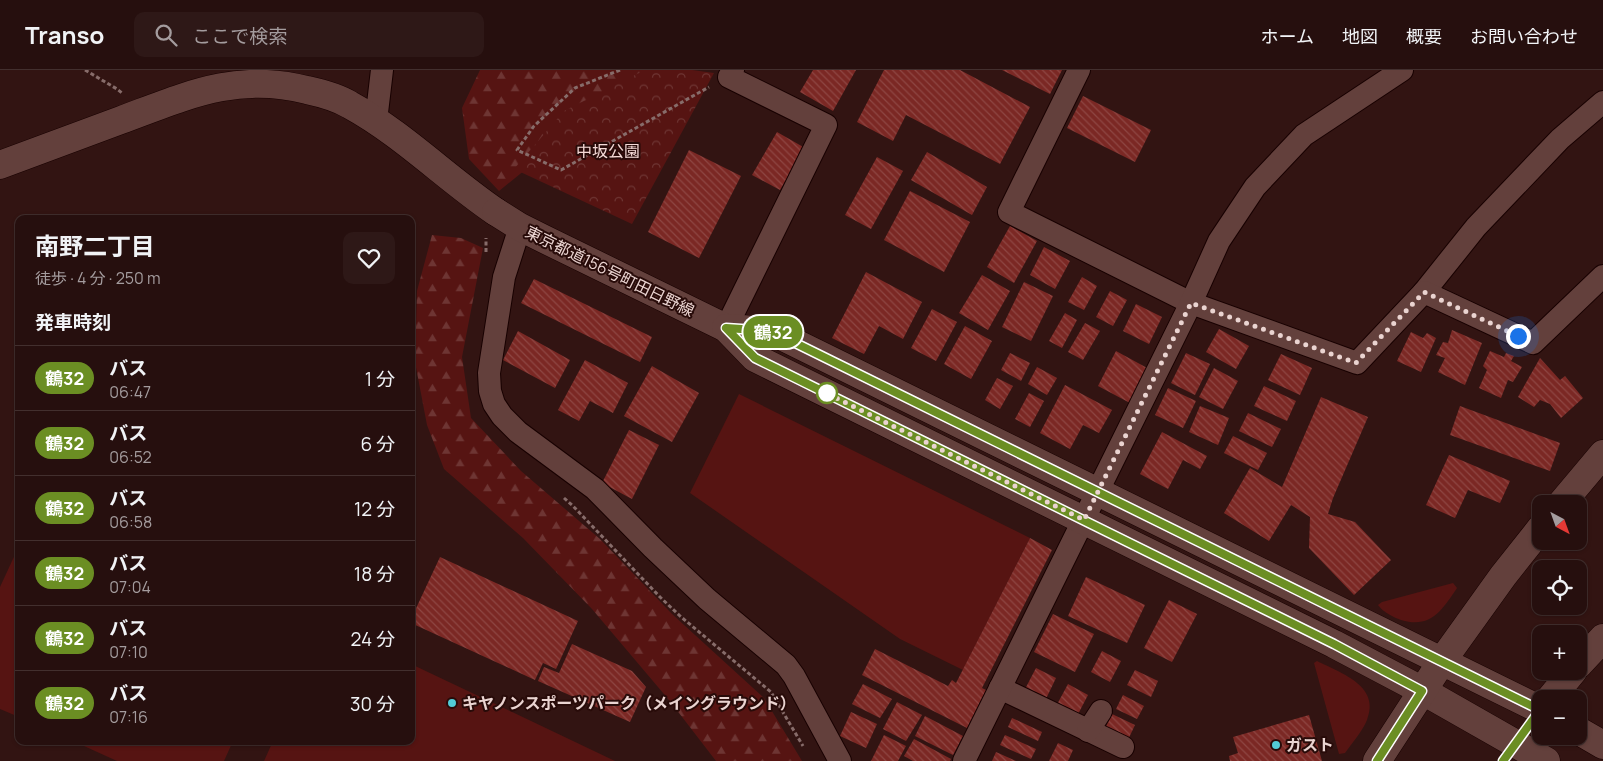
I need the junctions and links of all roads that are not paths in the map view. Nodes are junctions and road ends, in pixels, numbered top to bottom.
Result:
1 (382, 70) edge
2 (1079, 70) edge
3 (1395, 71) edge
4 (731, 74) edge
5 (1603, 102) edge
6 (376, 120) junction
7 (0, 165) edge
8 (520, 227) junction
9 (1603, 276) edge
10 (1424, 292) junction
11 (1191, 303) junction
12 (726, 328) junction
13 (1603, 454) edge
14 (1098, 492) junction
15 (1569, 495) edge
16 (1084, 520) junction
17 (1532, 539) edge
18 (1603, 638) edge
19 (1587, 655) edge
20 (1442, 661) junction
21 (1566, 680) edge
22 (1000, 688) junction
23 (1557, 690) edge
24 (1422, 691) junction
25 (1532, 702) edge
26 (1102, 711) dead end
27 (1532, 722) edge
28 (1088, 730) junction
29 (1587, 736) edge
30 (1603, 745) edge
31 (1123, 747) dead end
32 (1509, 752) edge
33 (840, 761) edge
34 (964, 761) edge
35 (1377, 761) edge
36 (1546, 761) edge

1 - 6 street
2 - 11 street
3 - 11 street
4 - 12 street
5 - 10 street
6 - 7 main road, 東京都道156号町田日野線
6 - 8 main road, 東京都道156号町田日野線
8 - 12 main road, 東京都道156号町田日野線
8 - 33 street
9 - 10 street
10 - 11 street
11 - 14 street
12 - 14 main road, 東京都道156号町田日野線
12 - 16 main road, 東京都道156号町田日野線
13 - 15 main road
14 - 16 street
14 - 20 main road, 東京都道156号町田日野線
16 - 22 street
16 - 24 main road, 東京都道156号町田日野線
17 - 20 main road
18 - 19 main road
20 - 24 main road
20 - 25 main road, 東京都道156号町田日野線
21 - 23 main road
22 - 28 street
22 - 34 street
24 - 32 main road, 東京都道156号町田日野線
24 - 35 main road
26 - 28 street
27 - 32 main road
28 - 31 street
29 - 30 main road
32 - 36 main road, 東京都道156号町田日野線

